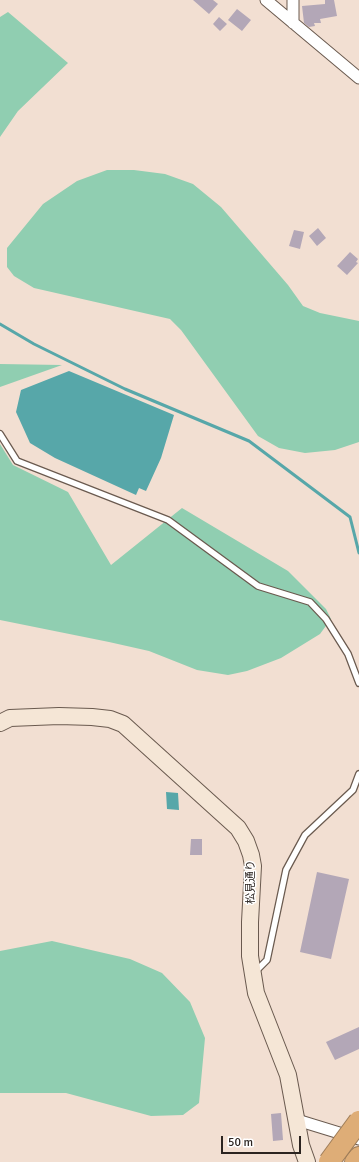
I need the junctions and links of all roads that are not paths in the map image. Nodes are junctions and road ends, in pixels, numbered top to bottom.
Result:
1 (266, 0) edge
2 (293, 0) edge
3 (293, 23) junction
4 (359, 78) edge
5 (0, 434) edge
6 (359, 683) edge
7 (0, 722) edge
8 (359, 774) edge
9 (252, 974) junction
10 (297, 1120) junction
11 (359, 1121) edge
12 (359, 1139) edge
13 (359, 1157) edge
14 (307, 1162) edge
15 (330, 1162) edge
16 (355, 1162) edge

1 - 3 street
2 - 3 street
3 - 4 street
5 - 6 lane
7 - 9 street, 松見通り
8 - 9 lane
9 - 10 street, 松見通り
10 - 12 street
10 - 14 street, 松見通り
11 - 15 highway, bridge
13 - 16 highway

